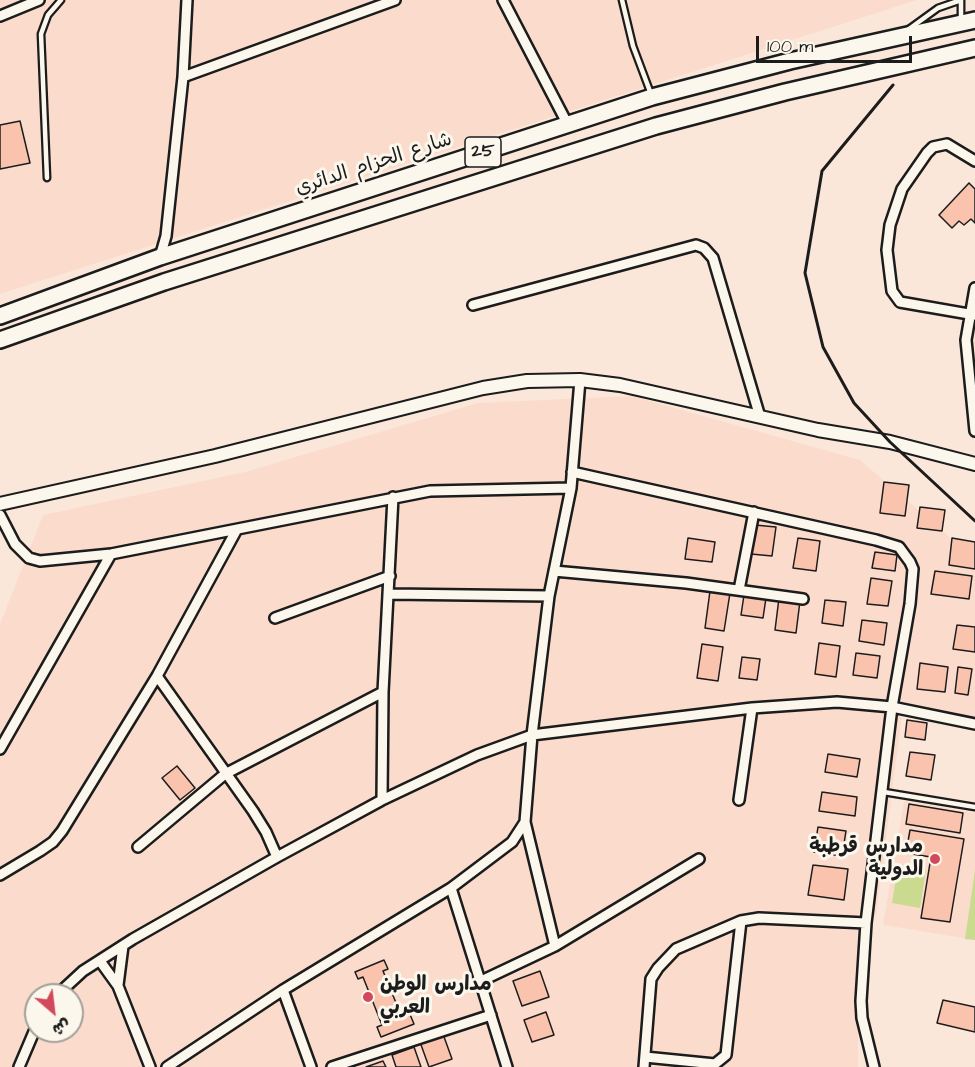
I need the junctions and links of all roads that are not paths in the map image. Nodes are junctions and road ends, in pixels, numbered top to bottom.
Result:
1 (39, 0) edge
2 (61, 0) edge
3 (187, 0) edge
4 (395, 0) edge
5 (503, 0) edge
6 (622, 0) edge
7 (961, 0) edge
8 (0, 16) edge
9 (968, 22) edge
10 (901, 35) junction
11 (975, 48) edge
12 (183, 77) junction
13 (652, 97) junction
14 (568, 125) junction
15 (975, 161) edge
16 (47, 178) dead end
17 (160, 257) junction
18 (975, 288) edge
19 (473, 305) dead end
20 (972, 314) edge
21 (0, 316) edge
22 (0, 340) edge
23 (580, 380) junction
24 (760, 417) junction
25 (975, 431) edge
26 (975, 464) edge
27 (572, 472) junction
28 (571, 488) junction
29 (393, 497) junction
30 (0, 504) edge
31 (754, 512) junction
32 (0, 514) edge
33 (236, 531) junction
34 (111, 554) junction
35 (554, 571) junction
36 (390, 576) junction
37 (739, 590) junction
38 (390, 594) junction
39 (549, 596) junction
40 (803, 599) dead end
41 (275, 618) dead end
42 (157, 676) junction
43 (383, 692) junction
44 (892, 707) junction
45 (752, 708) junction
46 (975, 724) edge
47 (532, 735) junction
48 (0, 749) edge
49 (225, 774) junction
50 (884, 792) junction
51 (382, 800) junction
52 (739, 800) dead end
53 (975, 807) edge
54 (525, 822) junction
55 (138, 847) dead end
56 (277, 857) junction
57 (699, 858) dead end
58 (0, 875) edge
59 (451, 888) junction
60 (741, 921) junction
61 (866, 923) junction
62 (123, 946) junction
63 (555, 946) junction
64 (100, 961) junction
65 (481, 981) junction
66 (69, 983) edge
67 (118, 986) junction
68 (283, 990) junction
69 (492, 1015) junction
70 (29, 1043) edge
71 (644, 1062) edge
72 (19, 1067) edge
73 (150, 1067) edge
74 (167, 1067) edge
75 (311, 1067) edge
76 (332, 1067) edge
77 (507, 1067) edge
78 (874, 1067) edge

1 - 8 street
2 - 16 lane
3 - 12 street
4 - 12 street
5 - 14 street
6 - 13 lane
7 - 9 lane
7 - 10 lane
9 - 10 highway, شارع الحزام الدائري / 25
10 - 13 highway, شارع الحزام الدائري / 25
11 - 22 highway, 25
12 - 17 street
13 - 14 highway, شارع الحزام الدائري / 25
14 - 17 highway, شارع الحزام الدائري / 25
15 - 20 street
17 - 21 highway, شارع الحزام الدائري / 25
18 - 20 street
19 - 24 street
20 - 25 street
23 - 24 street
23 - 27 street
23 - 30 street
24 - 26 street
27 - 28 street
27 - 31 street
28 - 29 street
28 - 35 street
29 - 33 street
29 - 36 street
31 - 37 street
31 - 44 street
32 - 34 street
33 - 34 street
33 - 42 street
34 - 48 street
35 - 37 street
35 - 39 street
36 - 38 street
36 - 41 street
37 - 40 street
38 - 39 street
38 - 43 street
39 - 47 street
42 - 49 street
42 - 58 street
43 - 49 street
43 - 51 street
44 - 45 street
44 - 46 street
44 - 50 street
45 - 47 street
45 - 52 street
47 - 51 street
47 - 54 street
49 - 55 street
49 - 56 street
50 - 53 lane
50 - 61 street
51 - 56 street
54 - 59 street
54 - 63 street
56 - 62 street
57 - 63 street
59 - 65 street
59 - 68 street
60 - 61 street
60 - 71 street
60 - 71 street
61 - 78 street
62 - 64 street
62 - 67 street
63 - 65 street
64 - 66 street
64 - 67 street
65 - 69 street
67 - 73 street
68 - 74 street
68 - 75 street
69 - 76 street
69 - 77 street
70 - 72 street

